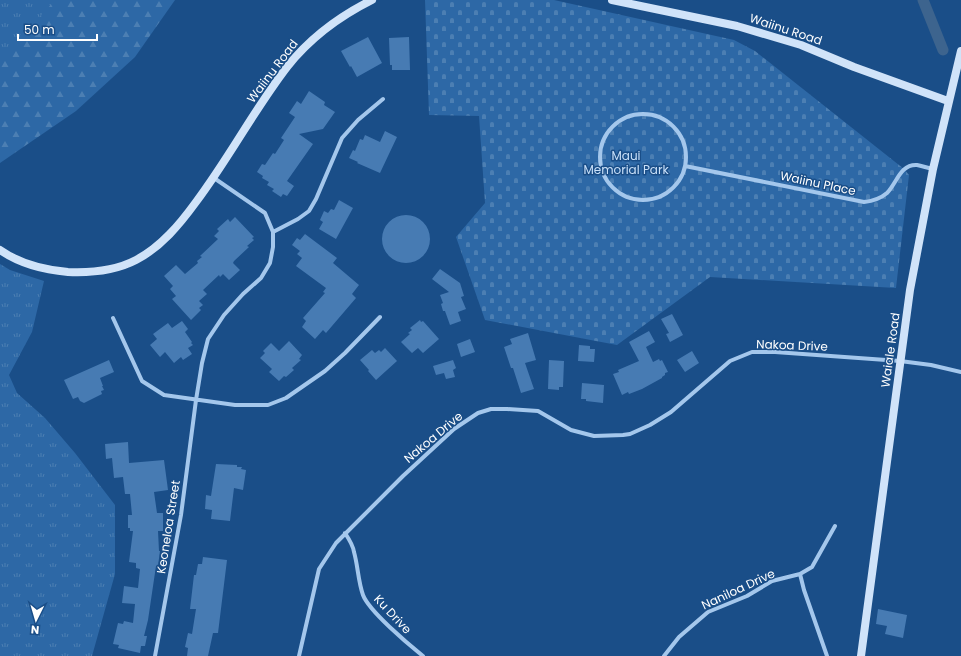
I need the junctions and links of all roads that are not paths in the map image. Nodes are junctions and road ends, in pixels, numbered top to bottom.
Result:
1 (372, 0) edge
2 (612, 0) edge
3 (961, 51) edge
4 (383, 99) dead end
5 (948, 101) junction
6 (685, 166) junction
7 (933, 169) junction
8 (214, 178) junction
9 (273, 232) junction
10 (0, 250) edge
11 (380, 317) dead end
12 (113, 318) dead end
13 (900, 362) junction
14 (961, 372) edge
15 (196, 400) junction
16 (835, 526) dead end
17 (345, 533) junction
18 (800, 574) junction
19 (155, 656) edge
20 (299, 656) edge
21 (423, 656) edge
22 (664, 656) edge
23 (827, 656) edge
24 (861, 656) edge

1 - 8 street, Waiinu Road
2 - 5 street, Waiinu Road
3 - 5 street, Waiale Road
4 - 9 street
5 - 7 street, Waiale Road
6 - 6 street
6 - 7 street, Waiinu Place
7 - 13 street, Waiale Road
8 - 9 street
8 - 10 street, Waiinu Road
9 - 15 street, Keoneloa Street
11 - 15 street
12 - 15 street
13 - 14 street, Nakoa Drive
13 - 17 street, Nakoa Drive
13 - 24 street, Waiale Road
15 - 19 street, Keoneloa Street
16 - 18 street, Naniloa Drive
17 - 20 street, Nakoa Drive
17 - 21 street, Ku Drive
18 - 22 street, Naniloa Drive
18 - 23 street

